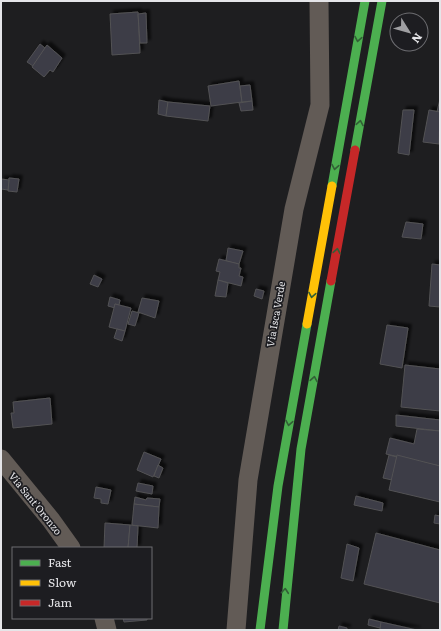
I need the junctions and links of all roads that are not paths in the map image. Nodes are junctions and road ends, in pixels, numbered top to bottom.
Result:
1 (319, 1) edge
2 (365, 1) edge
3 (382, 1) edge
4 (1, 459) edge
5 (70, 547) edge
6 (104, 619) edge
7 (107, 630) edge
8 (236, 630) edge
9 (260, 630) edge
10 (283, 630) edge

1 - 8 street, Via Isca Verde
2 -> 9 highway
10 -> 3 highway
4 - 5 street, Via Sant'Oronzo
6 - 7 street

